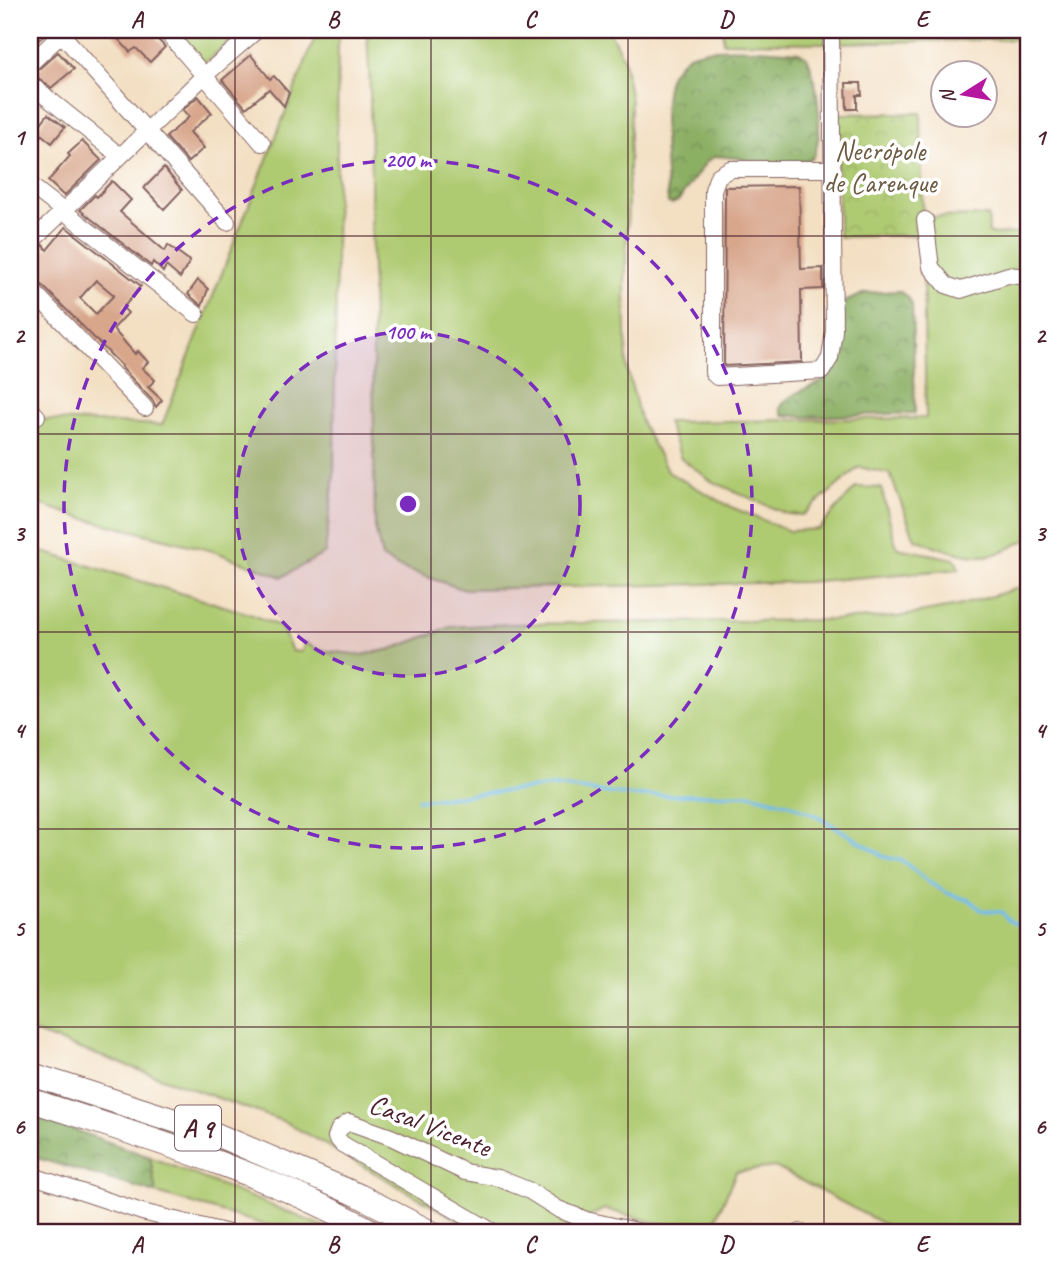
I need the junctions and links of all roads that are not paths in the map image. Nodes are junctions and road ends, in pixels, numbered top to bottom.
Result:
1 (165, 30) edge
2 (257, 30) edge
3 (831, 30) edge
4 (62, 31) edge
5 (30, 64) edge
6 (205, 75) junction
7 (30, 85) edge
8 (147, 131) junction
9 (262, 143) dead end
10 (120, 156) junction
11 (832, 169) junction
12 (30, 185) edge
13 (62, 212) junction
14 (925, 220) dead end
15 (227, 222) dead end
16 (30, 243) edge
17 (1029, 277) edge
18 (30, 288) edge
19 (196, 314) dead end
20 (145, 408) dead end
21 (30, 1074) edge
22 (30, 1100) edge
23 (30, 1175) edge
24 (229, 1233) edge
25 (375, 1233) edge
26 (432, 1233) edge
27 (495, 1233) edge
28 (646, 1233) edge

1 - 6 street
2 - 6 street
3 - 11 street
4 - 5 street
4 - 8 street
6 - 8 street
6 - 9 street
7 - 10 street
8 - 10 street
8 - 15 street
10 - 13 street
11 - 11 street
12 - 13 street
13 - 16 street
13 - 19 street
14 - 17 street
18 - 20 street
21 - 26 highway, A 9
22 - 25 highway, A 9
23 - 24 street
27 - 28 street, Casal Vicente

